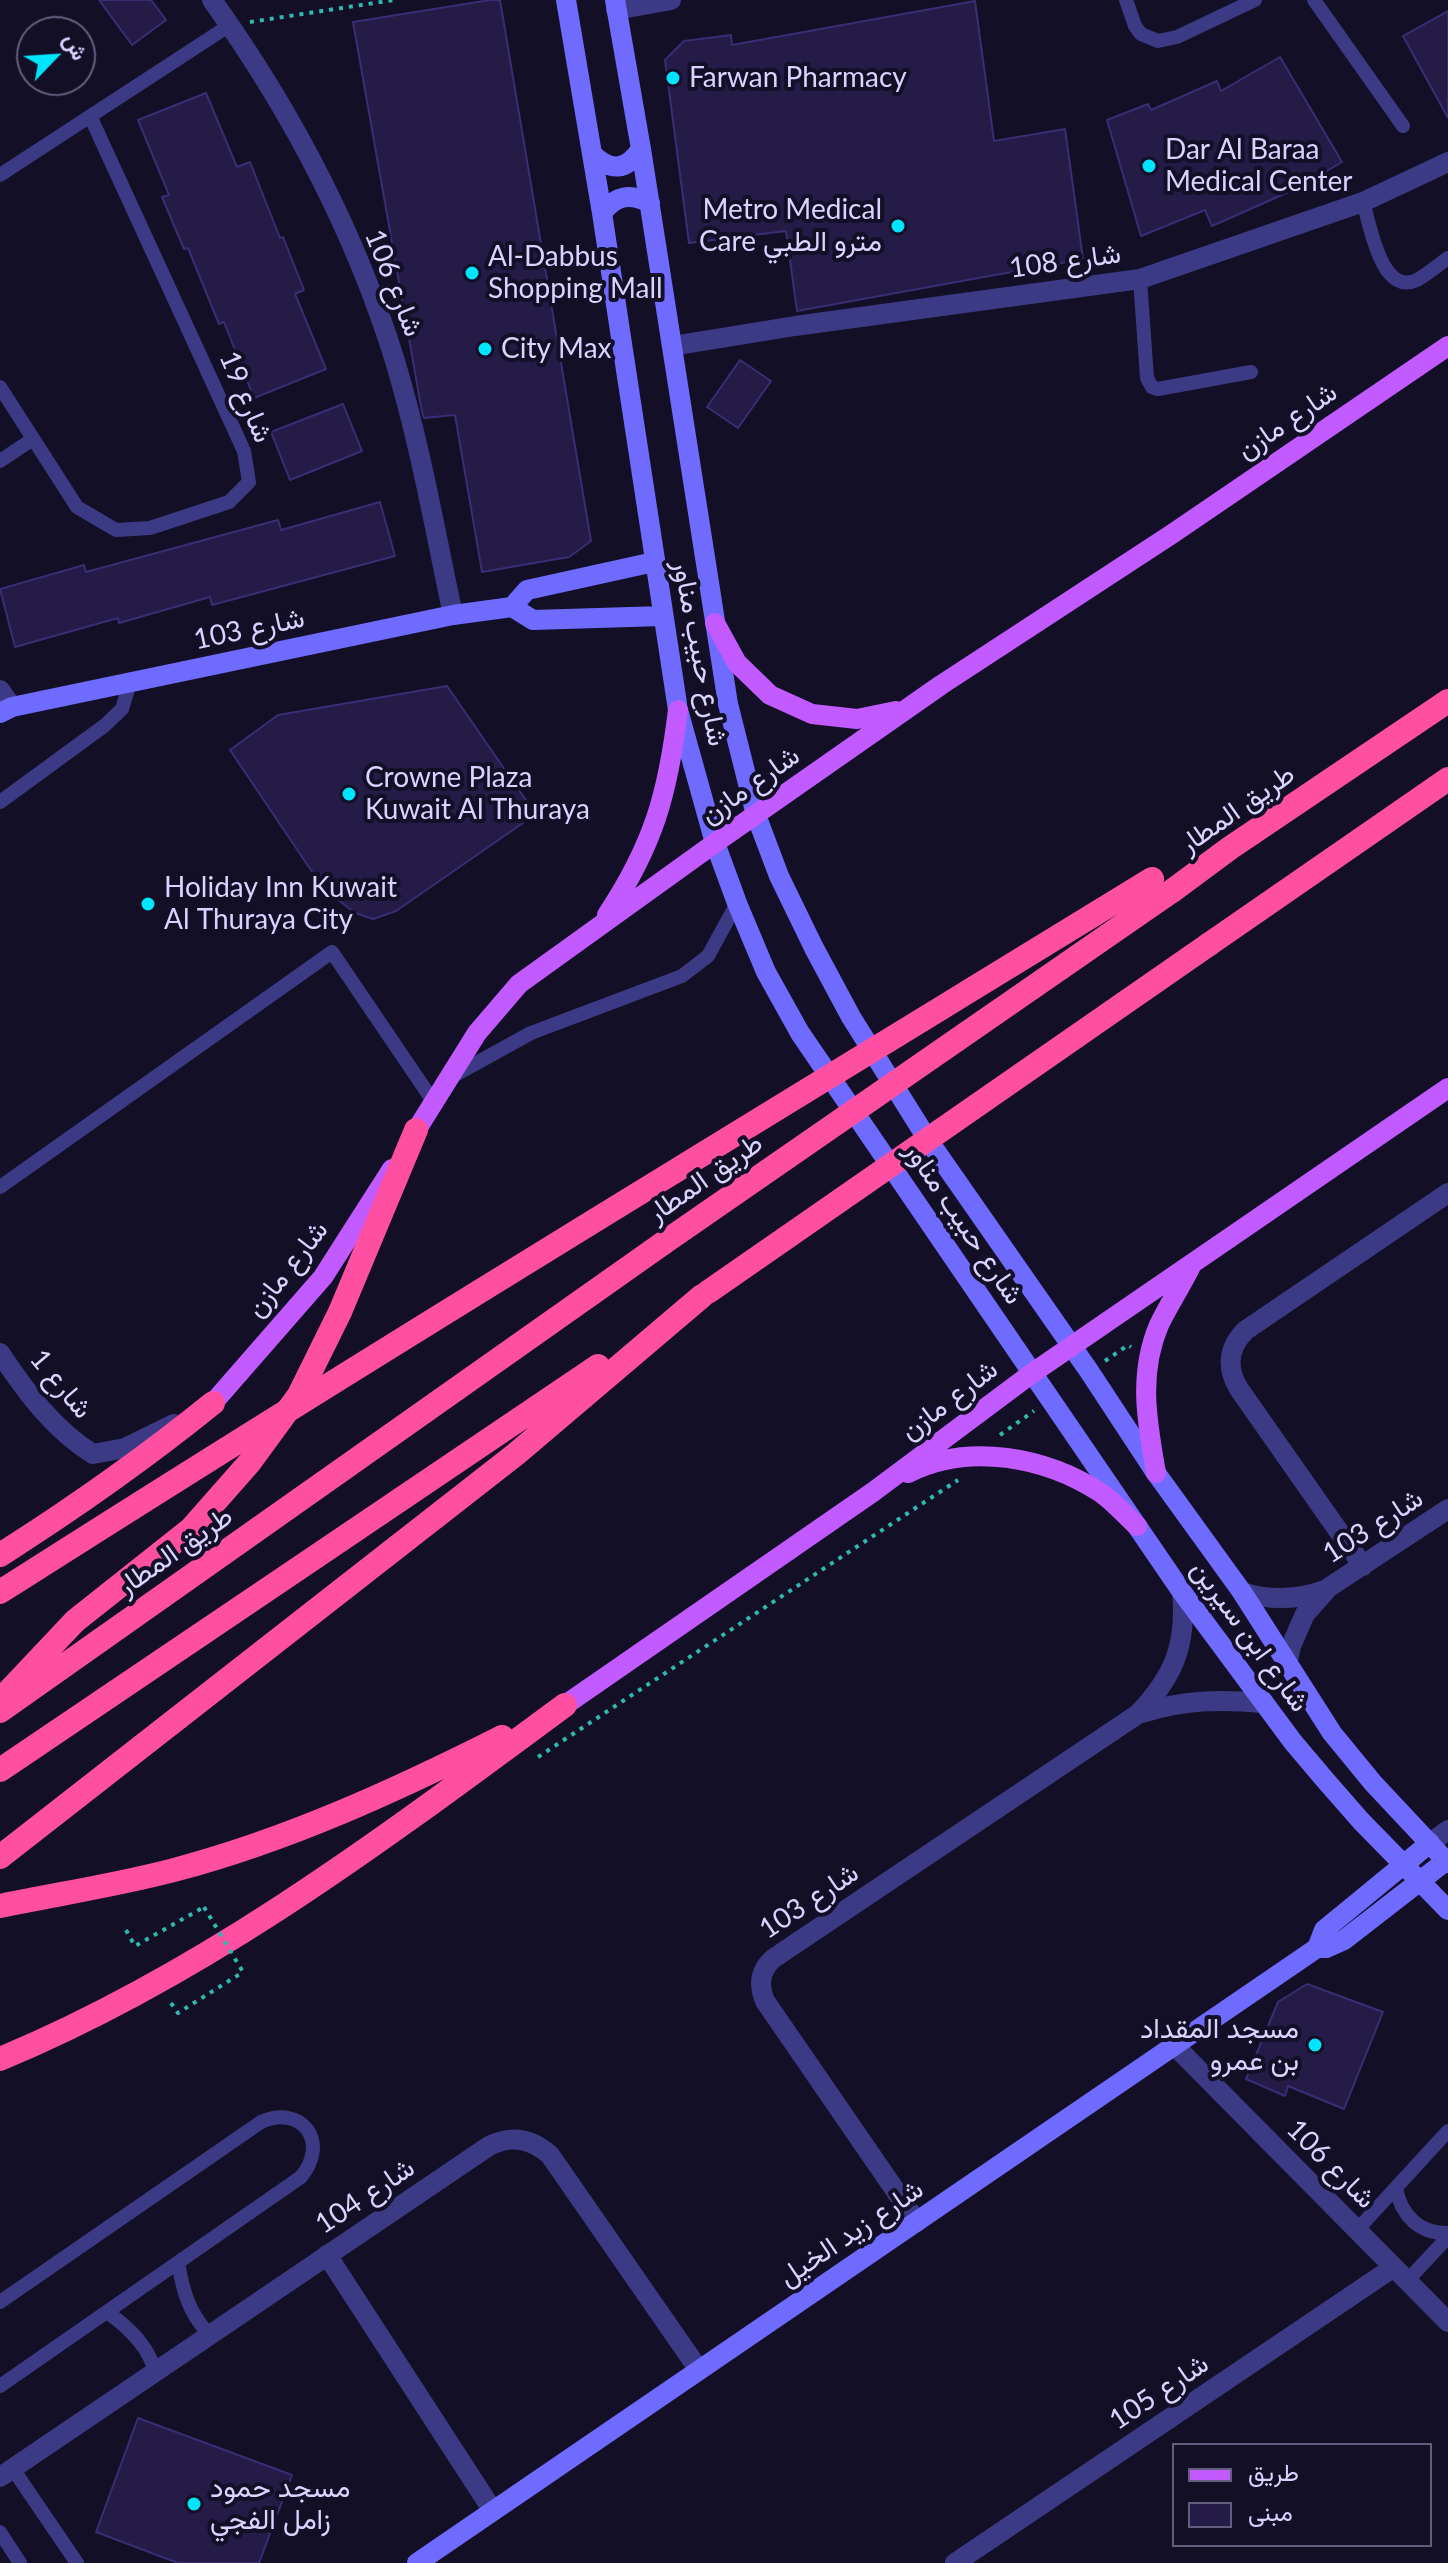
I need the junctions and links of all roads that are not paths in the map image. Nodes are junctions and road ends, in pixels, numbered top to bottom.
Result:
1 (212, 0) edge
2 (566, 0) edge
3 (671, 0) edge
4 (1126, 0) edge
5 (1255, 0) edge
6 (1314, 0) edge
7 (616, 5) edge
8 (230, 25) junction
9 (91, 118) junction
10 (1403, 126) dead end
11 (641, 149) junction
12 (592, 154) junction
13 (1448, 162) edge
14 (0, 175) edge
15 (1363, 202) junction
16 (650, 203) junction
17 (602, 213) junction
18 (1448, 258) edge
19 (1140, 279) junction
20 (672, 346) junction
21 (1448, 346) edge
22 (1251, 372) dead end
23 (0, 387) edge
24 (33, 439) junction
25 (0, 461) edge
26 (654, 562) junction
27 (512, 607) junction
28 (453, 615) junction
29 (662, 616) junction
30 (715, 623) junction
31 (130, 683) junction
32 (941, 685) junction
33 (0, 690) edge
34 (1448, 701) edge
35 (6, 710) edge
36 (678, 710) junction
37 (1448, 779) edge
38 (0, 802) edge
39 (756, 815) junction
40 (715, 843) junction
41 (1162, 885) junction
42 (737, 903) junction
43 (598, 928) junction
44 (446, 1079) junction
45 (1448, 1088) edge
46 (433, 1101) junction
47 (416, 1130) junction
48 (0, 1187) edge
49 (1448, 1193) edge
50 (1193, 1261) junction
51 (705, 1294) junction
52 (1070, 1347) junction
53 (0, 1353) edge
54 (1031, 1374) junction
55 (213, 1403) junction
56 (1156, 1473) junction
57 (873, 1492) junction
58 (1448, 1509) edge
59 (1137, 1526) junction
60 (0, 1555) edge
61 (1363, 1566) junction
62 (1328, 1588) junction
63 (0, 1592) edge
64 (1182, 1592) junction
65 (1242, 1592) junction
66 (1287, 1665) junction
67 (0, 1700) edge
68 (1263, 1703) junction
69 (565, 1705) junction
70 (0, 1711) edge
71 (1138, 1714) junction
72 (0, 1770) edge
73 (1448, 1830) edge
74 (1430, 1843) junction
75 (0, 1857) edge
76 (1447, 1861) edge
77 (1402, 1864) junction
78 (1419, 1882) junction
79 (0, 1906) edge
80 (1448, 1910) edge
81 (1317, 1948) junction
82 (1175, 2046) junction
83 (0, 2059) edge
84 (1448, 2131) edge
85 (1396, 2188) junction
86 (917, 2222) junction
87 (1357, 2230) junction
88 (1448, 2235) edge
89 (327, 2255) junction
90 (178, 2263) junction
91 (1400, 2274) junction
92 (0, 2302) edge
93 (107, 2312) junction
94 (1448, 2322) edge
95 (213, 2333) junction
96 (699, 2370) junction
97 (155, 2372) junction
98 (0, 2386) edge
99 (6, 2473) edge
100 (493, 2511) junction
101 (0, 2532) edge
102 (970, 2559) edge
103 (20, 2563) edge
104 (77, 2563) edge
105 (417, 2563) edge

1 - 8 street, شارع 106
2 - 12 street, شارع حبيب مناور
3 - 7 street
4 - 5 lane
6 - 10 lane
7 - 11 street, شارع حبيب مناور
8 - 9 lane
8 - 28 street, شارع 106
9 - 14 lane
9 - 24 lane, شارع 19
11 - 12 street
11 - 16 street, شارع حبيب مناور
12 - 17 street, شارع حبيب مناور
13 - 15 street, شارع 108
15 - 18 lane
15 - 19 street, شارع 108
16 - 17 street
16 - 20 street, شارع حبيب مناور
17 - 26 street, شارع حبيب مناور
19 - 20 street, شارع 108
19 - 22 lane
20 - 30 street, شارع حبيب مناور
21 - 32 main road, شارع مازن
23 - 24 lane, شارع 19
24 - 25 lane
26 - 27 street, شارع 103
26 - 29 street, شارع حبيب مناور
27 - 28 street, شارع 103
27 - 29 street, شارع 103
28 - 31 street, شارع 103
29 - 36 street, شارع حبيب مناور
30 - 32 main road
30 - 39 street, شارع حبيب مناور
31 - 35 street, شارع 103
31 - 38 lane
32 - 39 main road, شارع مازن
33 - 35 street
34 - 41 highway, طريق المطار
36 - 40 street, شارع حبيب مناور
36 - 43 main road
37 - 51 highway, bridge
39 - 40 main road, شارع مازن
39 - 52 street, شارع حبيب مناور
40 - 42 street, شارع حبيب مناور
40 - 43 main road, شارع مازن
41 - 63 highway, bridge
41 - 70 highway, طريق المطار, bridge
42 - 44 lane
42 - 54 street, شارع حبيب مناور
43 - 44 main road, شارع مازن
44 - 46 main road, شارع مازن
45 - 50 main road, شارع مازن
46 - 47 main road, شارع مازن
46 - 48 lane
47 - 55 main road, شارع مازن
47 - 67 highway
49 - 61 street
50 - 52 main road, شارع مازن
50 - 56 main road
51 - 72 highway
51 - 75 highway
52 - 54 main road, شارع مازن
52 - 56 street, شارع ابن سيرين
53 - 55 street, شارع 1
54 - 57 main road, شارع مازن
54 - 59 street, شارع ابن سيرين
55 - 60 highway
56 - 65 street, شارع ابن سيرين
57 - 59 main road
57 - 69 main road, شارع مازن
58 - 61 street, شارع 103
59 - 64 street, شارع ابن سيرين
61 - 62 street, شارع 103
62 - 65 street, شارع 103
62 - 66 street, شارع 103
64 - 68 street, شارع ابن سيرين
64 - 71 street, شارع 103
65 - 66 street, شارع ابن سيرين
66 - 74 street, شارع ابن سيرين
68 - 71 street, شارع 103
68 - 77 street, شارع ابن سيرين
69 - 79 highway
69 - 83 highway
71 - 86 street, شارع 103
73 - 74 street, شارع زيد الخيل
74 - 76 street, شارع ابن سيرين
74 - 77 street, شارع زيد الخيل
76 - 78 street, شارع زيد الخيل
77 - 78 street, شارع ابن سيرين
77 - 81 street, شارع زيد الخيل
78 - 80 street, شارع ابن سيرين
78 - 81 street, شارع زيد الخيل
81 - 82 street, شارع زيد الخيل
82 - 86 street, شارع زيد الخيل
82 - 87 street, شارع 106
84 - 85 lane
85 - 87 lane
85 - 88 lane
86 - 96 street, شارع زيد الخيل
87 - 91 street, شارع 106
88 - 91 lane
89 - 95 street, شارع 104
89 - 96 street, شارع 104
89 - 100 street
90 - 92 lane
90 - 93 lane
90 - 95 lane
91 - 94 street, شارع 106
91 - 102 street, شارع 105
93 - 97 lane
93 - 98 lane
95 - 97 street, شارع 104
96 - 100 street, شارع زيد الخيل
97 - 99 street, شارع 104
99 - 104 lane
100 - 105 street, شارع زيد الخيل
101 - 103 lane

